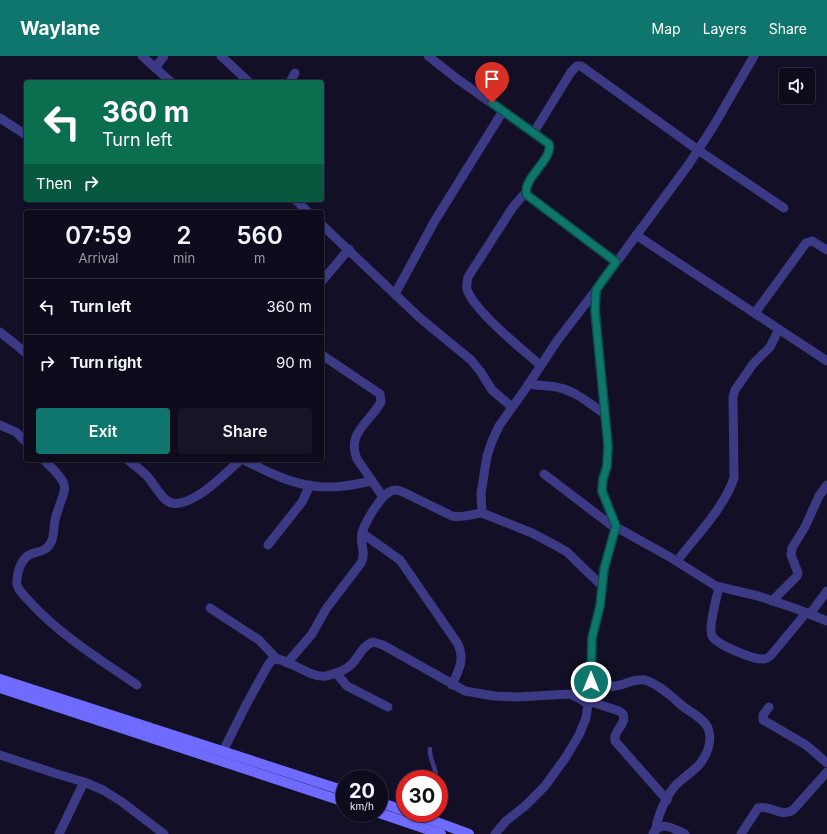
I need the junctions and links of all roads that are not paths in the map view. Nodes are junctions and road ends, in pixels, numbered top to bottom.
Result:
1 (142, 56) edge
2 (164, 56) edge
3 (221, 56) edge
4 (428, 56) edge
5 (754, 56) edge
6 (155, 68) junction
7 (295, 73) dead end
8 (169, 80) edge
9 (247, 80) edge
10 (291, 80) edge
11 (503, 111) junction
12 (0, 118) edge
13 (534, 132) junction
14 (24, 135) edge
15 (698, 150) junction
16 (526, 192) junction
17 (298, 202) edge
18 (784, 208) dead end
19 (306, 210) edge
20 (324, 227) edge
21 (636, 235) junction
22 (349, 249) junction
23 (827, 250) edge
24 (616, 262) junction
25 (324, 279) edge
26 (596, 290) junction
27 (395, 294) junction
28 (755, 313) junction
29 (779, 329) junction
30 (0, 332) edge
31 (24, 351) edge
32 (324, 356) edge
33 (827, 361) edge
34 (540, 365) junction
35 (529, 384) junction
36 (512, 407) junction
37 (605, 414) junction
38 (0, 425) edge
39 (24, 440) edge
40 (46, 462) edge
41 (130, 462) edge
42 (238, 462) edge
43 (248, 462) edge
44 (544, 474) dead end
45 (372, 482) junction
46 (310, 485) junction
47 (827, 485) edge
48 (383, 497) junction
49 (482, 513) junction
50 (615, 527) junction
51 (362, 533) junction
52 (268, 545) dead end
53 (677, 561) junction
54 (602, 586) junction
55 (719, 587) junction
56 (827, 592) edge
57 (772, 601) junction
58 (210, 608) dead end
59 (808, 613) junction
60 (827, 621) edge
61 (276, 658) junction
62 (287, 662) junction
63 (336, 673) junction
64 (0, 679) edge
65 (591, 682) junction
66 (136, 685) dead end
67 (452, 685) junction
68 (0, 688) edge
69 (589, 703) junction
70 (388, 707) dead end
71 (769, 708) dead end
72 (430, 749) dead end
73 (223, 751) junction
74 (0, 755) edge
75 (827, 763) edge
76 (436, 770) edge
77 (827, 772) edge
78 (84, 782) junction
79 (336, 788) edge
80 (336, 799) edge
81 (667, 800) junction
82 (388, 816) edge
83 (439, 822) edge
84 (654, 832) edge
85 (59, 834) edge
86 (164, 834) edge
87 (441, 834) edge
88 (469, 834) edge
89 (496, 834) edge
90 (685, 834) edge
91 (741, 834) edge

1 - 6 street
2 - 6 street
3 - 9 street
4 - 11 street
5 - 15 street
6 - 8 street
7 - 10 street
11 - 13 street
11 - 27 street
12 - 14 street
13 - 15 street
13 - 16 street
15 - 18 street
15 - 21 street
16 - 24 street
16 - 34 street
17 - 19 street
20 - 22 street
21 - 24 street
21 - 28 street
22 - 25 street
22 - 27 street
23 - 28 street
24 - 26 street
26 - 34 street
26 - 37 street
27 - 36 street
28 - 29 street
29 - 33 street
29 - 53 street
30 - 31 street
32 - 45 street
34 - 35 street
35 - 36 street
35 - 37 street
36 - 49 street
37 - 50 street
38 - 39 street
40 - 66 street
41 - 42 street
43 - 46 street
44 - 50 street
45 - 46 street
45 - 48 street
46 - 52 street
47 - 57 street
48 - 49 street
48 - 51 street
49 - 54 street
50 - 53 street
50 - 54 street
51 - 62 street
51 - 67 street
53 - 55 street
54 - 65 street
55 - 57 street
55 - 59 street
56 - 59 street
57 - 59 street
58 - 61 street
59 - 60 street
61 - 62 street
61 - 73 street
62 - 63 street
63 - 67 street
63 - 70 street
64 - 73 main road
65 - 69 street
65 - 81 street
67 - 69 street
68 - 80 main road
69 - 81 street
69 - 89 street
71 - 75 street
72 - 76 lane
73 - 79 main road
74 - 78 street
77 - 91 street
78 - 85 street
78 - 86 street
81 - 84 street
82 - 87 main road
83 - 88 main road
84 - 90 street

